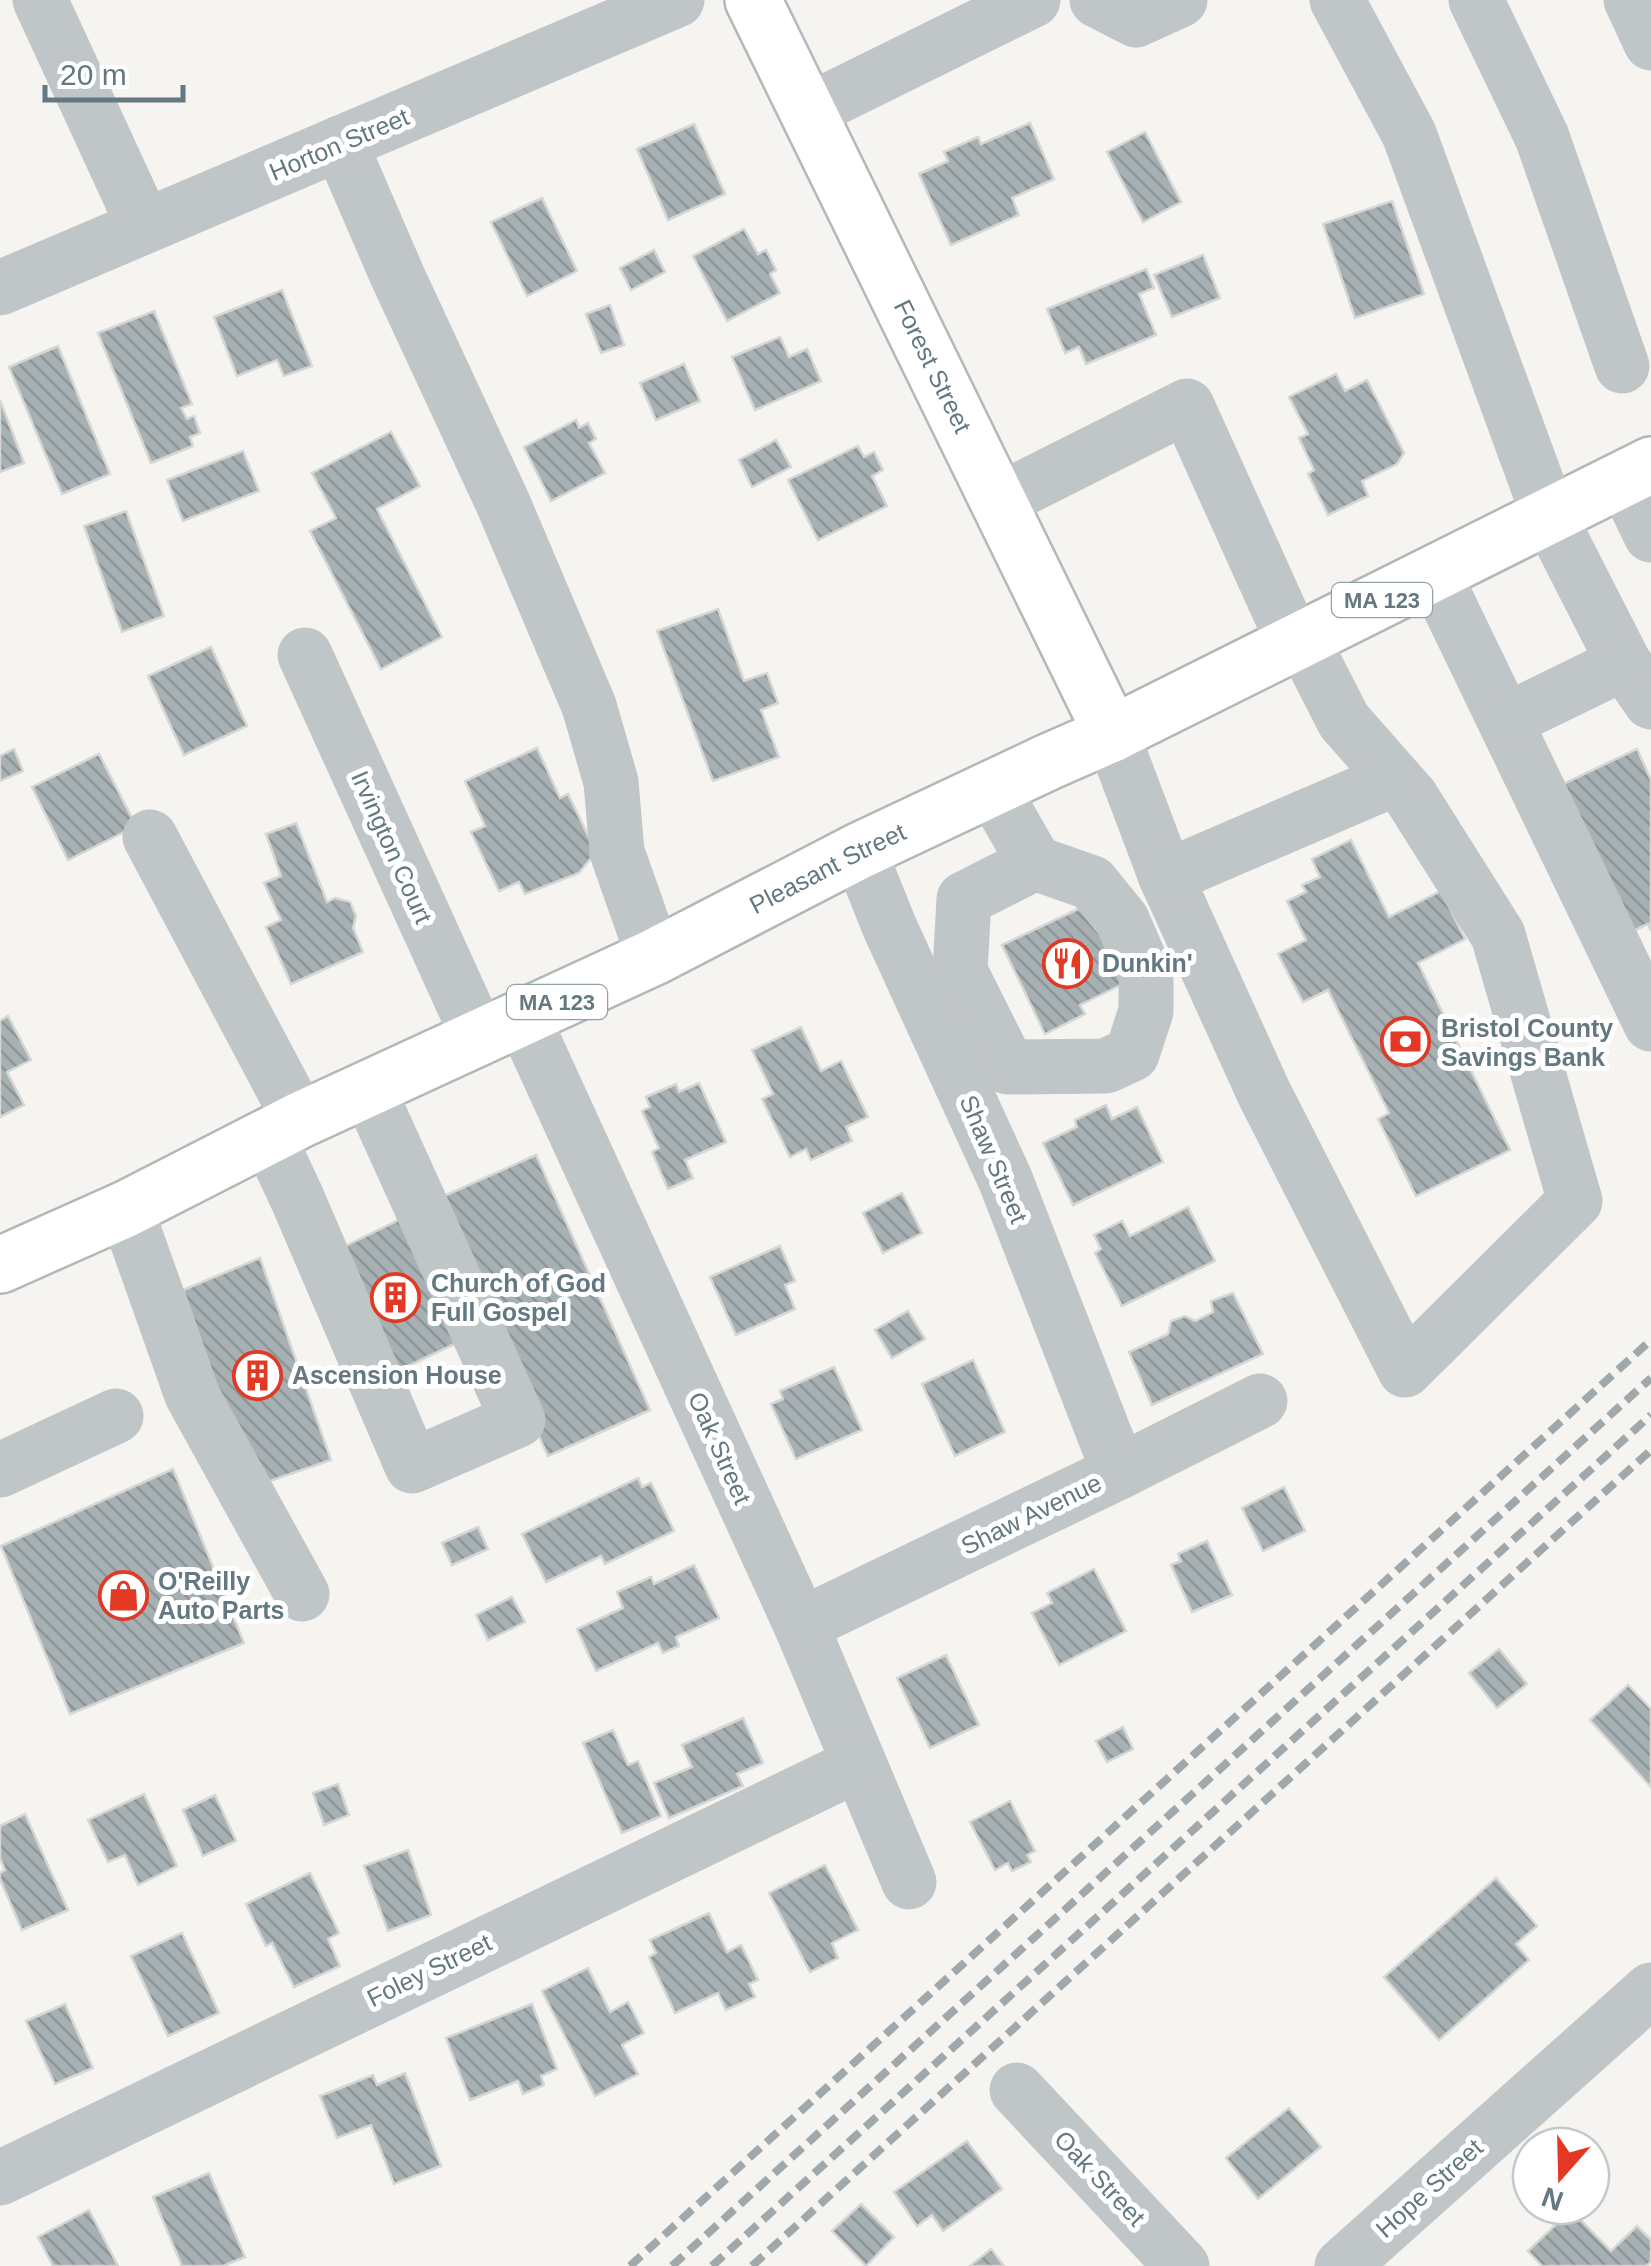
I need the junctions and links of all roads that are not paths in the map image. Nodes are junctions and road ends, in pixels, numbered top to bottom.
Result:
1 (40, 0) edge
2 (677, 0) edge
3 (754, 0) edge
4 (1033, 0) edge
5 (1096, 0) edge
6 (1180, 0) edge
7 (1336, 0) edge
8 (1476, 0) edge
9 (1631, 0) edge
10 (1651, 43) edge
11 (808, 111) junction
12 (340, 143) junction
13 (144, 226) junction
14 (0, 288) edge
15 (1622, 366) dead end
16 (1637, 472) edge
17 (998, 502) junction
18 (1549, 516) junction
19 (1651, 535) edge
20 (1434, 574) junction
21 (1298, 641) junction
22 (305, 656) dead end
23 (1638, 683) edge
24 (1504, 721) junction
25 (1112, 734) junction
26 (1394, 779) junction
27 (992, 788) junction
28 (150, 837) dead end
29 (859, 852) junction
30 (1034, 863) junction
31 (1166, 877) junction
32 (654, 957) junction
33 (1651, 1024) edge
34 (502, 1028) junction
35 (982, 1052) junction
36 (368, 1089) junction
37 (284, 1128) junction
38 (126, 1209) junction
39 (0, 1266) edge
40 (1260, 1401) dead end
41 (116, 1416) dead end
42 (0, 1470) edge
43 (1119, 1472) junction
44 (302, 1594) dead end
45 (800, 1625) junction
46 (859, 1764) junction
47 (909, 1882) dead end
48 (1651, 1990) edge
49 (1017, 2090) dead end
50 (0, 2178) edge
51 (1182, 2266) edge
52 (1342, 2266) edge

1 - 13 street
2 - 12 street, Horton Street
3 - 11 main road, Forest Street
4 - 11 street
5 - 6 street
7 - 18 street
8 - 15 street
9 - 10 street
11 - 17 main road, Forest Street
12 - 13 street, Horton Street
12 - 32 street
13 - 14 street, Horton Street
16 - 18 main road, Pleasant Street / MA 123
16 - 19 street
17 - 21 street
17 - 25 main road, Forest Street
18 - 20 main road, Pleasant Street / MA 123
18 - 23 street
20 - 21 main road, Pleasant Street / MA 123
20 - 24 street
21 - 25 main road, Pleasant Street / MA 123
21 - 26 street
22 - 34 street, Irvington Court
23 - 24 street
24 - 33 street
25 - 27 main road, Pleasant Street / MA 123
25 - 31 street
26 - 31 street
26 - 31 street
27 - 29 main road, Pleasant Street / MA 123
27 - 30 street
28 - 37 street
29 - 32 main road, Pleasant Street / MA 123
29 - 35 street, Shaw Street
30 - 35 street
30 - 35 street
32 - 34 main road, Pleasant Street / MA 123
34 - 36 main road, Pleasant Street / MA 123
34 - 45 street, Oak Street
35 - 43 street, Shaw Street
36 - 37 main road, Pleasant Street / MA 123
36 - 37 street
37 - 38 main road, Pleasant Street / MA 123
38 - 39 main road, Pleasant Street / MA 123
38 - 44 street
40 - 43 street, Shaw Avenue
41 - 42 street
43 - 45 street, Shaw Avenue
45 - 46 street, Oak Street
46 - 47 street, Oak Street
46 - 50 street, Foley Street
48 - 52 street, Hope Street
49 - 51 street, Oak Street

